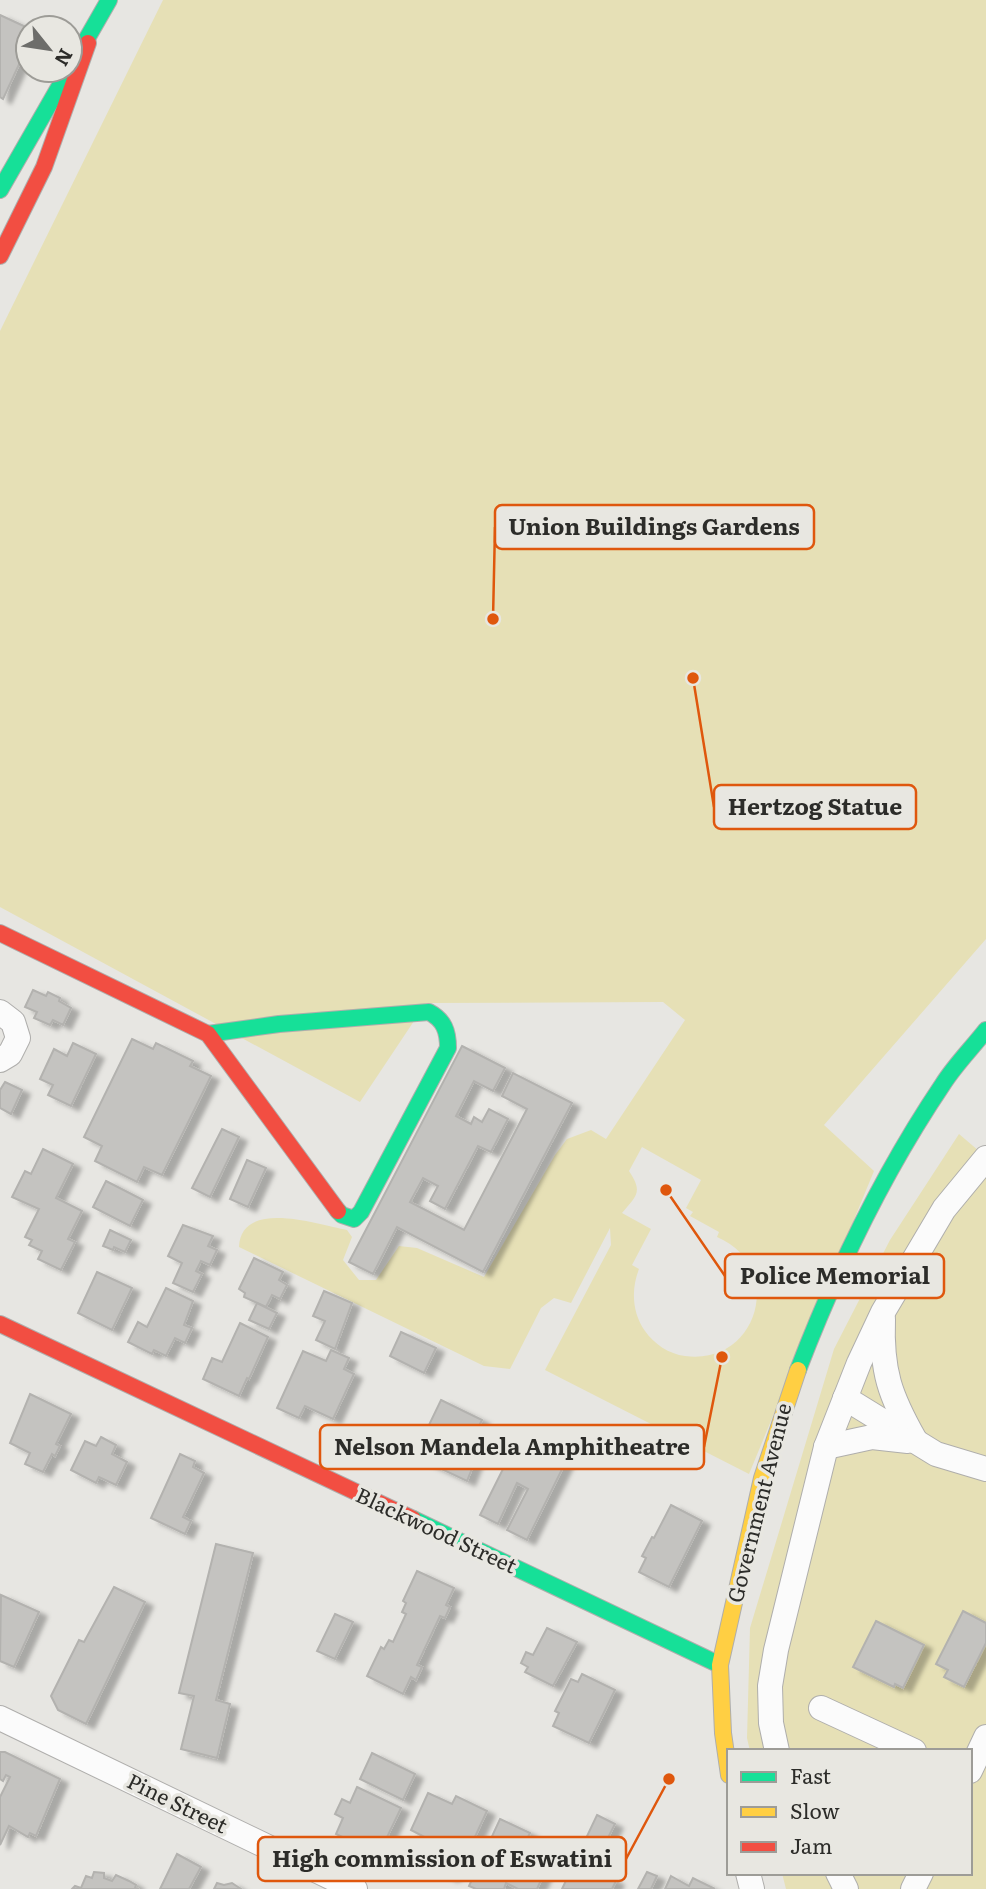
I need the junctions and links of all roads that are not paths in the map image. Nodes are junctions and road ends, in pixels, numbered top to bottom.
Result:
1 (109, 0) edge
2 (88, 43) junction
3 (9, 149) edge
4 (44, 167) junction
5 (0, 190) edge
6 (0, 256) edge
7 (0, 933) edge
8 (0, 1012) edge
9 (986, 1030) edge
10 (208, 1034) junction
11 (0, 1060) edge
12 (986, 1158) edge
13 (883, 1312) junction
14 (0, 1324) edge
15 (845, 1398) junction
16 (917, 1443) junction
17 (826, 1447) junction
18 (986, 1469) edge
19 (720, 1665) junction
20 (821, 1708) dead end
21 (0, 1718) edge
22 (986, 1737) edge
23 (777, 1749) edge
24 (910, 1749) edge
25 (727, 1761) edge
26 (972, 1767) edge
27 (355, 1889) edge

1 - 2 street
2 - 3 street
2 - 4 street
3 - 4 street
3 - 5 street
4 - 6 street
7 - 10 street
8 - 11 street
9 - 19 street, Government Avenue
10 - 10 street
12 - 13 street
13 - 15 street
13 - 16 street
14 - 19 street, Blackwood Street
15 - 16 street
15 - 17 street
16 - 17 street
16 - 18 street
17 - 23 street
19 - 25 street, Government Avenue
20 - 24 street
21 - 27 street, Pine Street
22 - 26 street

